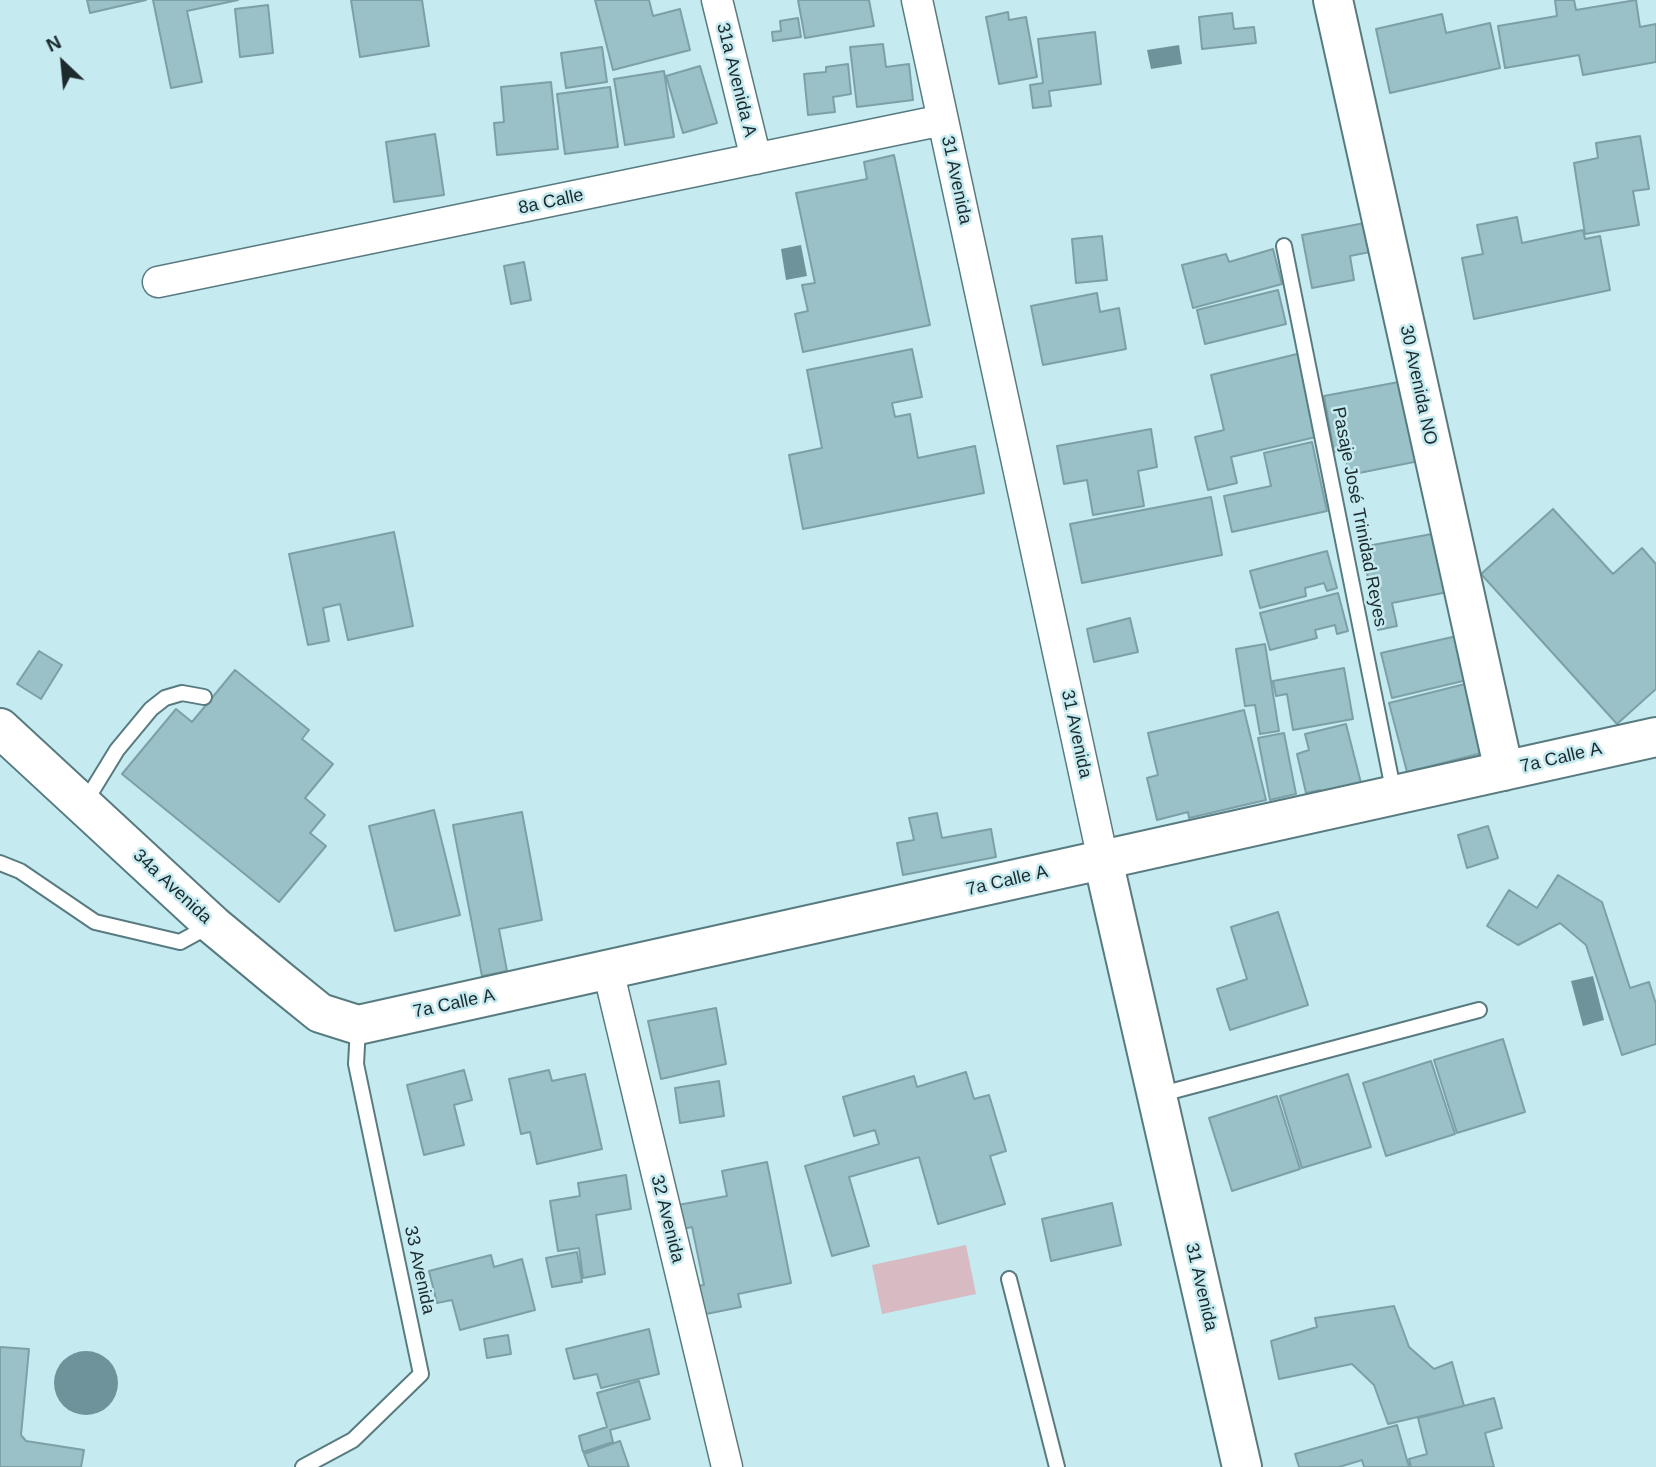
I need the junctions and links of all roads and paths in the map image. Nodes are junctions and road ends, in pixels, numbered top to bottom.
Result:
1 (717, 0) edge
2 (917, 0) edge
3 (1333, 0) edge
4 (943, 120) junction
5 (756, 159) junction
6 (1284, 246) dead end
7 (158, 282) dead end
8 (204, 697) dead end
9 (0, 728) edge
10 (1656, 737) edge
11 (1504, 771) junction
12 (1394, 795) junction
13 (83, 806) junction
14 (1103, 860) junction
15 (0, 863) edge
16 (212, 925) junction
17 (608, 970) junction
18 (1479, 1010) dead end
19 (358, 1025) junction
20 (1157, 1096) junction
21 (1009, 1279) dead end
22 (303, 1467) edge
23 (727, 1467) edge
24 (1056, 1467) edge
25 (1242, 1467) edge

1 - 5 street, 31a Avenida A
2 - 4 street, 31 Avenida
3 - 11 street, 30 Avenida NO
4 - 5 street, 8a Calle
4 - 14 street, 31 Avenida
5 - 7 street, 8a Calle
6 - 12 lane, Pasaje José Trinidad Reyes
8 - 13 lane
9 - 13 street, 34a Avenida
10 - 11 street, 7a Calle A
11 - 12 street, 7a Calle A
12 - 14 street, 7a Calle A
13 - 16 street, 34a Avenida
14 - 17 street, 7a Calle A
14 - 20 street, 31 Avenida
15 - 16 lane
16 - 19 street, 34a Avenida
17 - 19 street, 7a Calle A
17 - 23 street, 32 Avenida
18 - 20 lane
19 - 22 lane, 33 Avenida
20 - 25 street, 31 Avenida
21 - 24 lane

